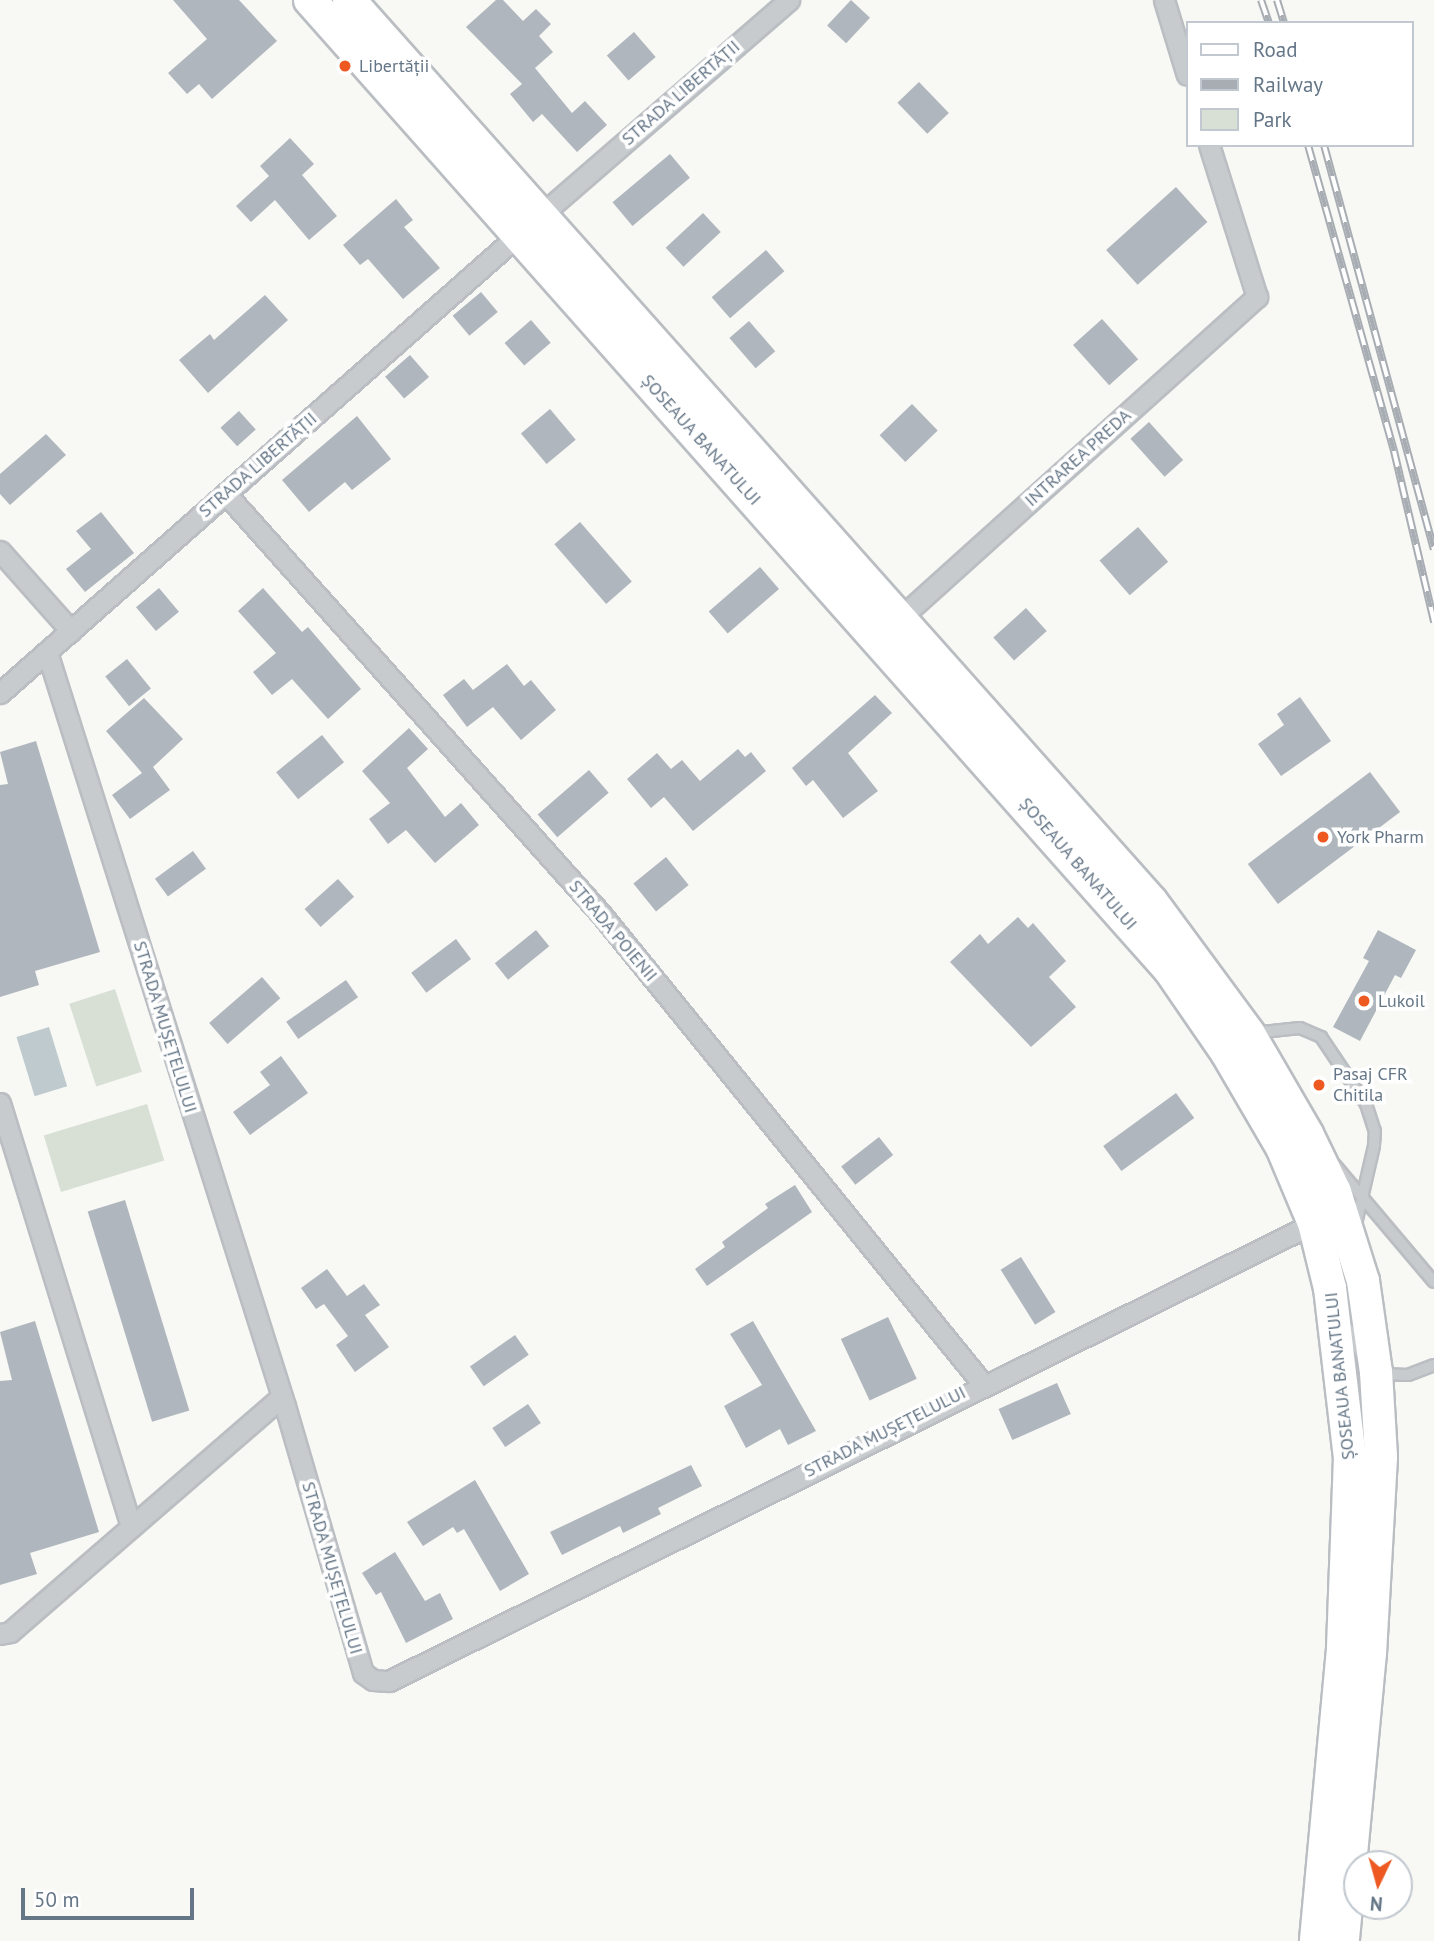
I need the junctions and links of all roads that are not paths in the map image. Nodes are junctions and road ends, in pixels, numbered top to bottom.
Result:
1 (310, 0) edge
2 (349, 0) edge
3 (789, 0) edge
4 (1164, 0) edge
5 (1186, 72) edge
6 (1210, 147) edge
7 (542, 214) junction
8 (516, 237) junction
9 (226, 494) junction
10 (0, 551) edge
11 (900, 619) junction
12 (71, 631) junction
13 (47, 652) junction
14 (0, 693) edge
15 (1249, 1034) junction
16 (0, 1103) edge
17 (1307, 1134) junction
18 (1363, 1195) junction
19 (1314, 1223) junction
20 (1352, 1240) junction
21 (1434, 1282) edge
22 (1434, 1365) edge
23 (1377, 1372) junction
24 (982, 1383) junction
25 (281, 1397) junction
26 (131, 1527) junction
27 (0, 1634) edge
28 (1316, 1941) edge
29 (1343, 1941) edge

1 - 8 main road, ȘOSEAUA BANATULUI
2 - 7 main road, ȘOSEAUA BANATULUI
3 - 7 street, STRADA LIBERTĂȚII
4 - 5 street
6 - 11 street, INTRAREA PREDA
7 - 11 main road, ȘOSEAUA BANATULUI
8 - 9 street, STRADA LIBERTĂȚII
8 - 19 main road, ȘOSEAUA BANATULUI
9 - 12 street, STRADA LIBERTĂȚII
9 - 24 street, STRADA POIENII
10 - 12 street
11 - 15 main road, ȘOSEAUA BANATULUI
12 - 13 street, STRADA LIBERTĂȚII
13 - 14 street, STRADA LIBERTĂȚII
13 - 25 street, STRADA MUȘEȚELULUI
15 - 17 main road, ȘOSEAUA BANATULUI
15 - 18 lane
16 - 26 street
17 - 18 lane
17 - 20 main road, ȘOSEAUA BANATULUI
18 - 20 lane
18 - 21 lane
19 - 23 lane
19 - 24 street, STRADA MUȘEȚELULUI
19 - 28 main road, ȘOSEAUA BANATULUI
20 - 23 main road, ȘOSEAUA BANATULUI
22 - 23 lane
23 - 29 main road, ȘOSEAUA BANATULUI
24 - 25 street, STRADA MUȘEȚELULUI
25 - 26 street
26 - 27 street

